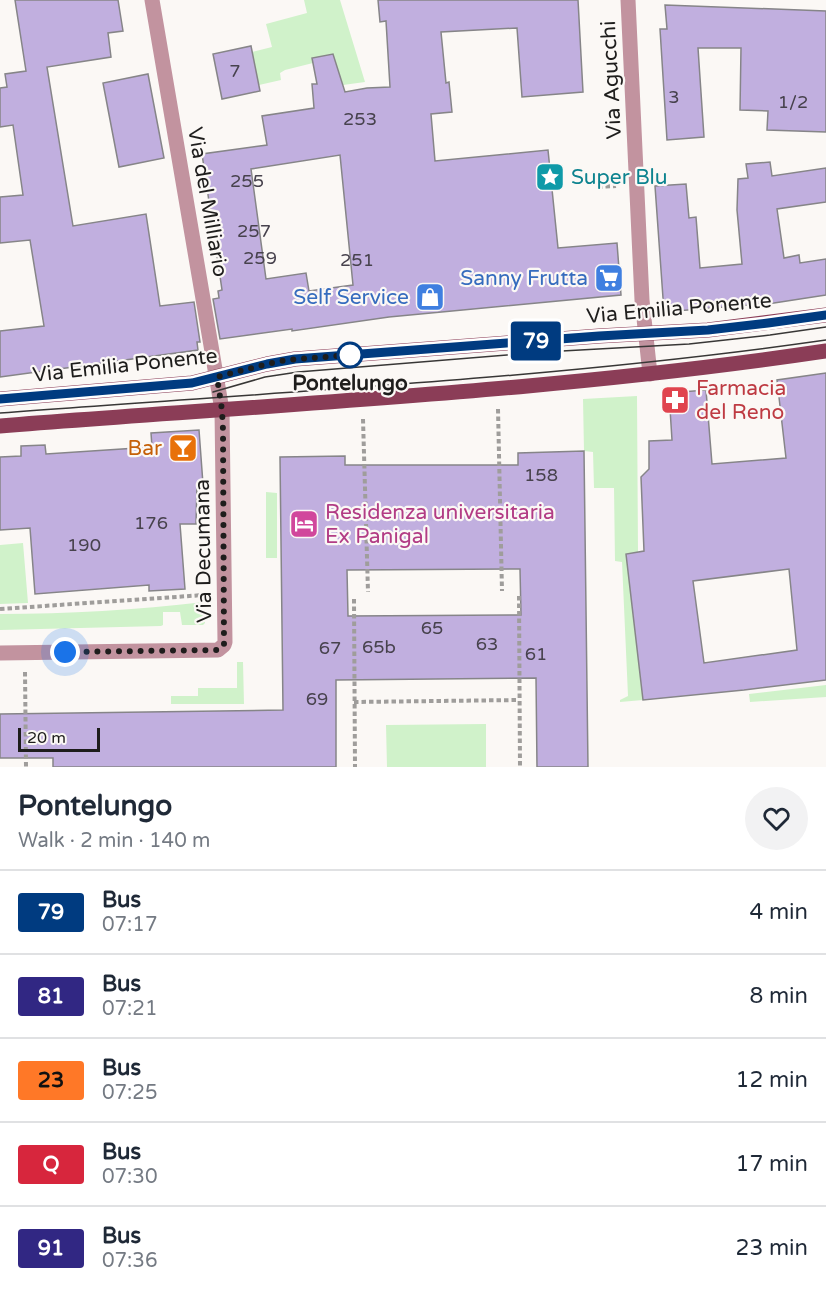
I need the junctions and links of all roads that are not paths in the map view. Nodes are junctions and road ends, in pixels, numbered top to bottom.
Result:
1 (152, 0) edge
2 (628, 0) edge
3 (826, 315) edge
4 (645, 334) junction
5 (826, 351) edge
6 (650, 374) junction
7 (217, 377) junction
8 (0, 399) edge
9 (222, 410) junction
10 (0, 426) edge
11 (0, 652) edge

1 - 7 street, Via del Milliario
2 - 4 street, Via Agucchi
3 - 4 main road, Via Emilia Ponente
4 - 6 street, Via Agucchi
4 - 7 main road, Via Emilia Ponente
5 - 6 main road
6 - 9 main road
7 - 8 main road, Via Emilia Ponente
7 - 9 street, Via del Milliario
9 - 10 main road
9 - 11 street, Via Decumana

